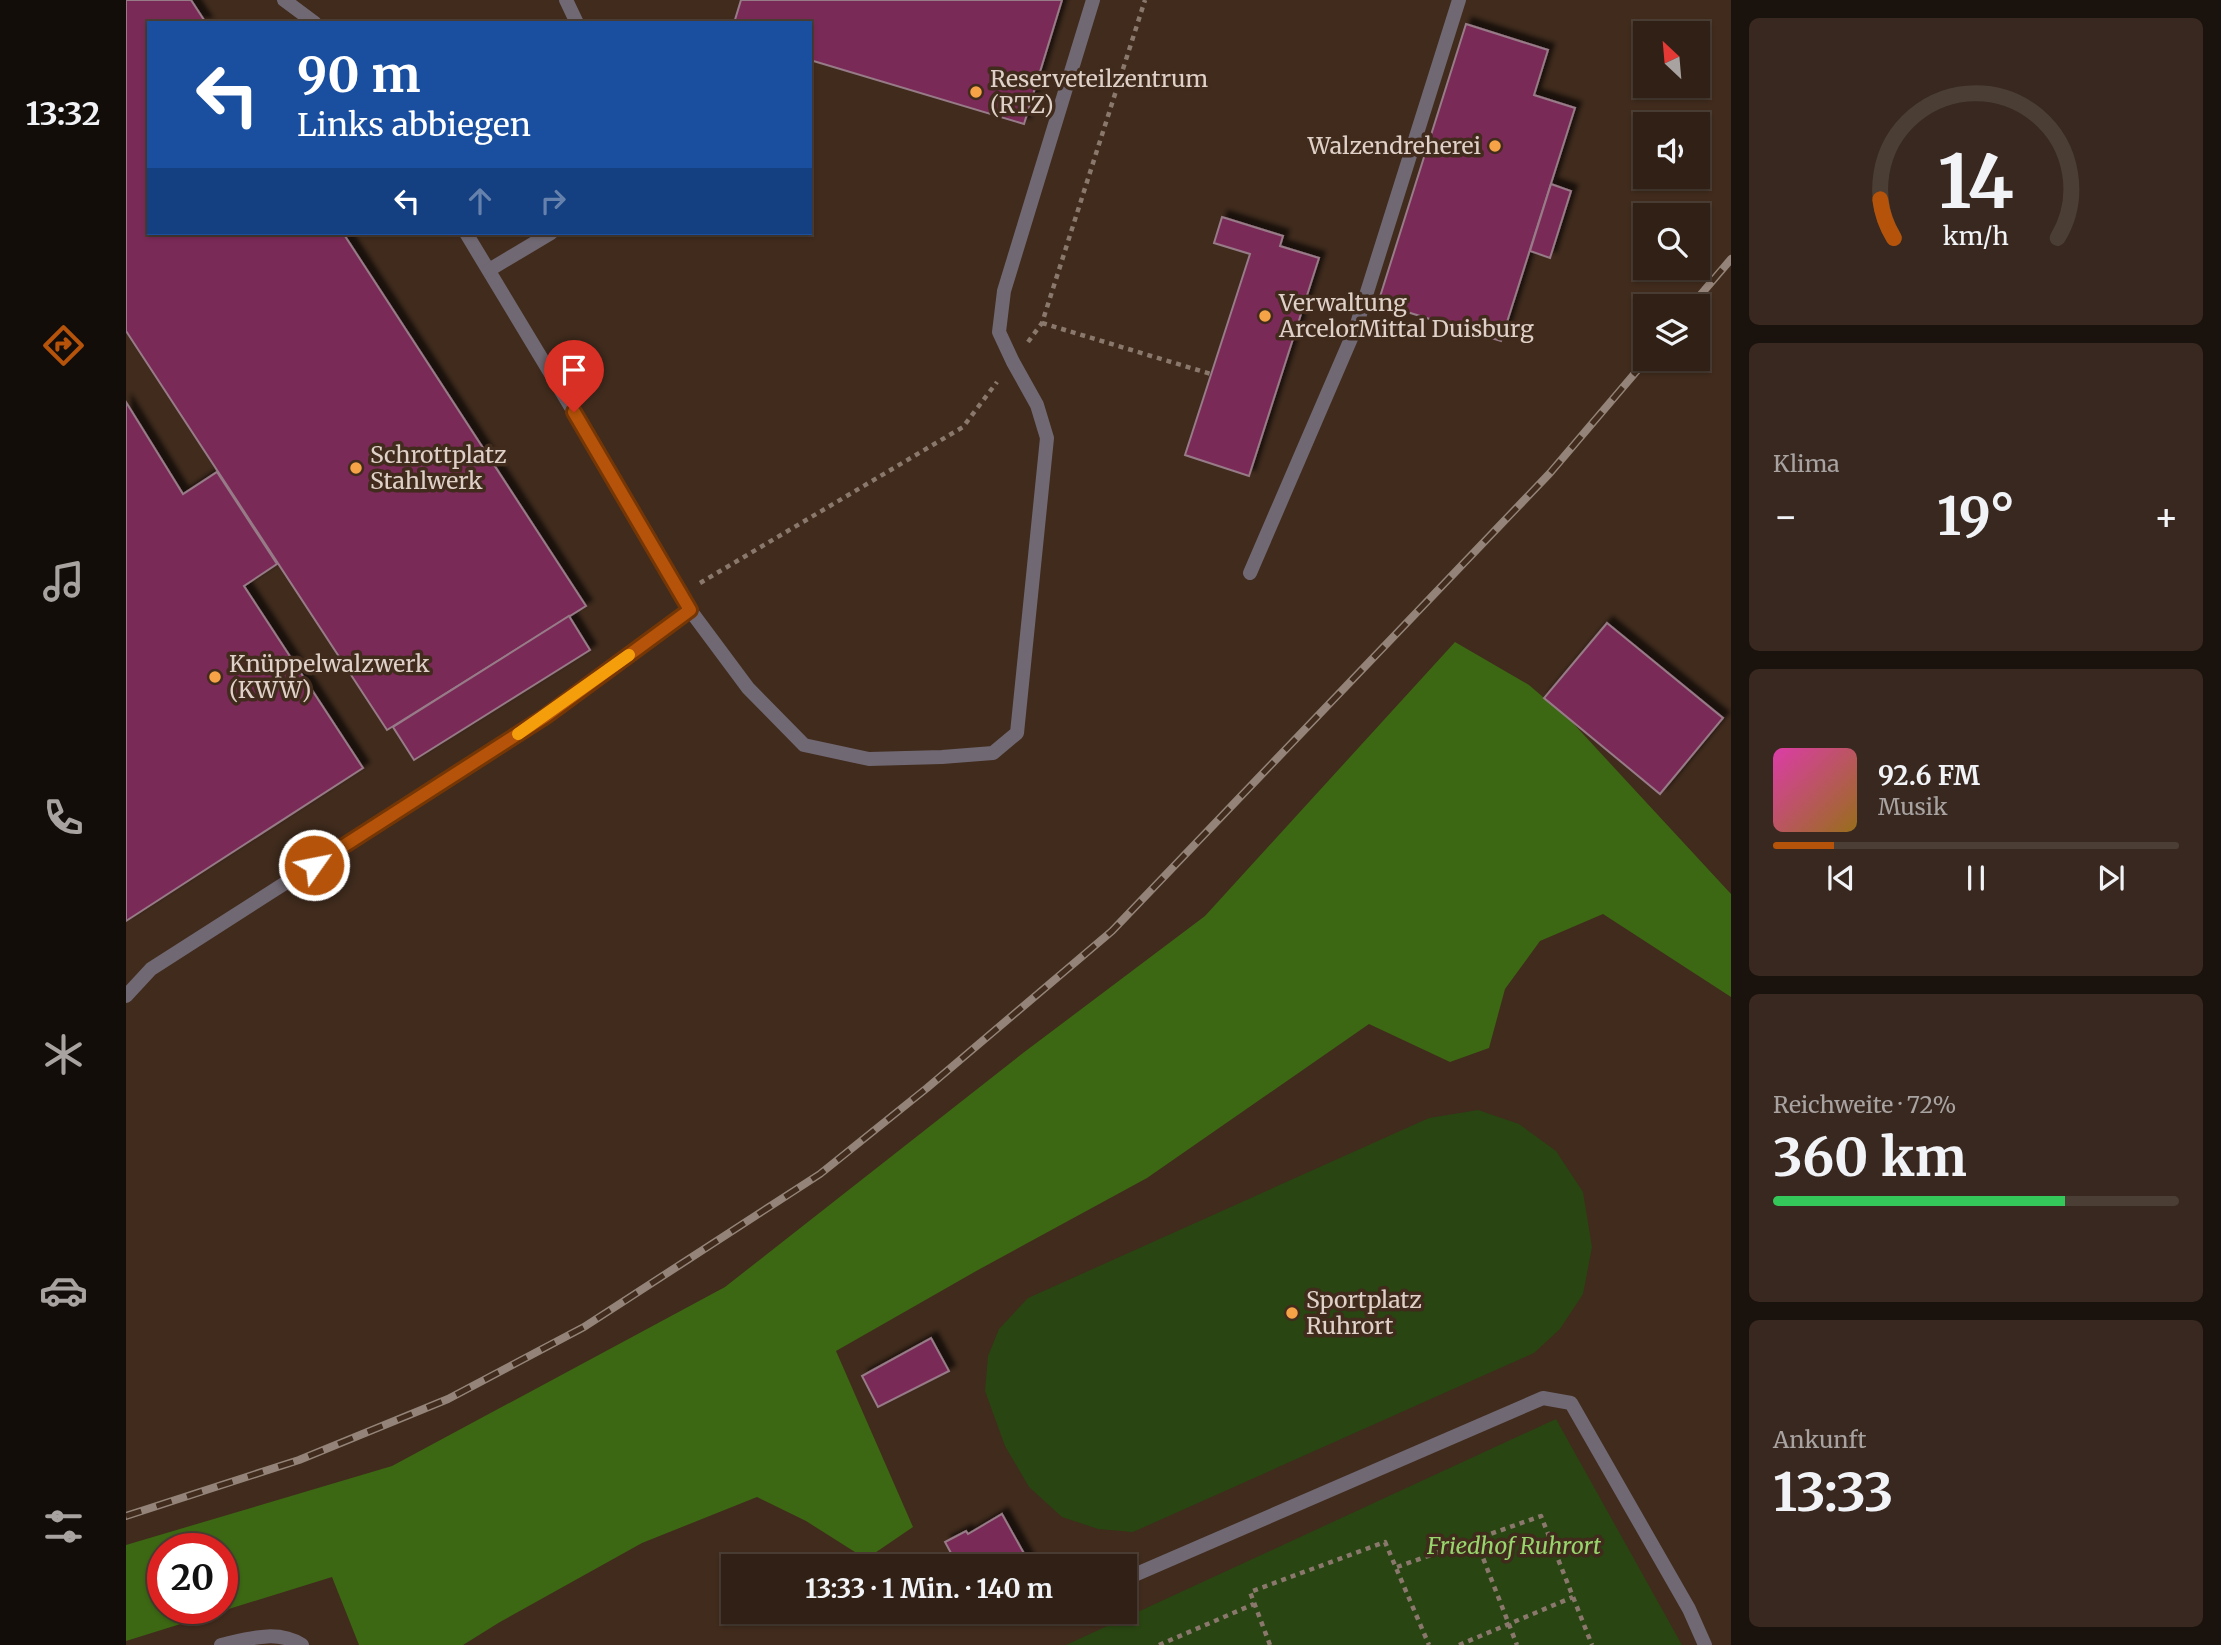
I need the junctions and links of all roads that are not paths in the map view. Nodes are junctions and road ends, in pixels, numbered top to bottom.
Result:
1 (285, 0) edge
2 (566, 0) edge
3 (1093, 0) edge
4 (1459, 0) edge
5 (312, 21) edge
6 (576, 21) edge
7 (467, 235) edge
8 (548, 235) edge
9 (489, 270) junction
10 (1250, 573) dead end
11 (690, 610) junction
12 (126, 996) edge
13 (1137, 1574) edge
14 (221, 1645) edge
15 (302, 1645) edge
16 (1705, 1645) edge

1 - 5 lane
2 - 6 lane
3 - 11 lane
4 - 10 lane
7 - 9 lane
8 - 9 lane
9 - 11 lane
11 - 12 lane
13 - 16 lane
14 - 15 lane

